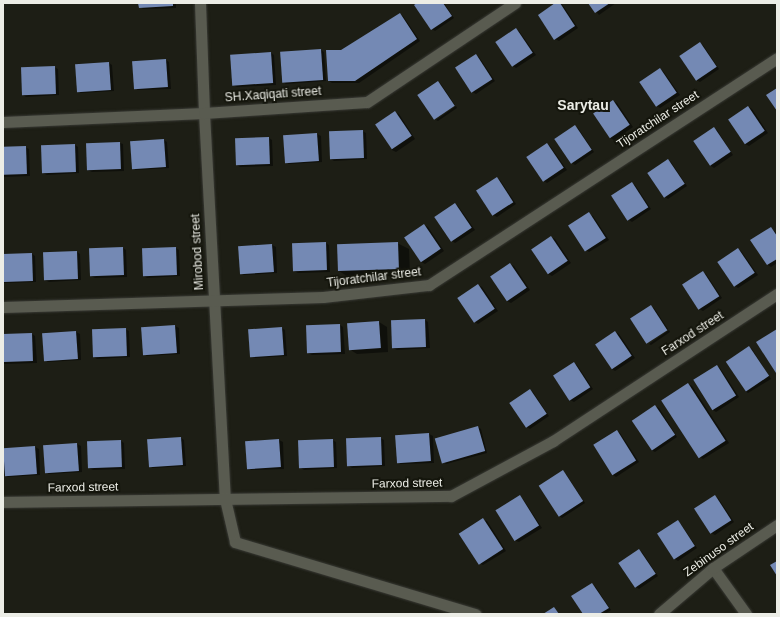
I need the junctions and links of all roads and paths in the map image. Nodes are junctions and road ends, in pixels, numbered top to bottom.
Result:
1 (200, 3) edge
2 (515, 3) edge
3 (777, 58) edge
4 (204, 112) junction
5 (3, 122) edge
6 (777, 294) edge
7 (214, 302) junction
8 (3, 307) edge
9 (225, 499) junction
10 (3, 502) edge
11 (777, 525) edge
12 (713, 568) junction
13 (474, 614) edge
14 (659, 614) edge
15 (746, 614) edge

1 - 4 street, Mirobod street
2 - 4 street, SH.Xaqiqati street
3 - 7 street, Tijoratchilar street
4 - 5 street, SH.Xaqiqati street
4 - 7 street, Mirobod street
6 - 9 street, Farxod street
7 - 8 street, Tijoratchilar street
7 - 9 street, Mirobod street
9 - 10 street, Farxod street
9 - 13 street, Mirobod street
11 - 12 street, Zebinuso street
12 - 14 street, Zebinuso street
12 - 15 street

